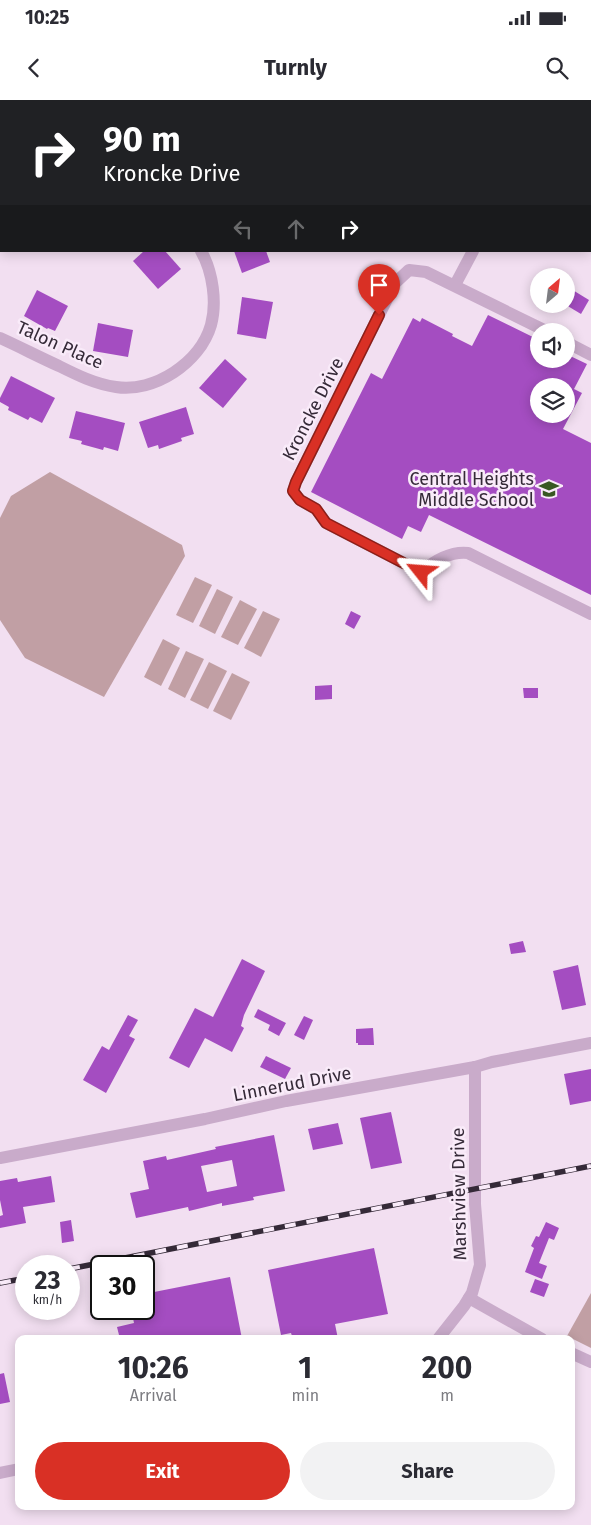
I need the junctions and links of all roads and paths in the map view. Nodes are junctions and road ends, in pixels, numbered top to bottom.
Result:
1 (201, 252) edge
2 (472, 252) edge
3 (455, 285) junction
4 (530, 323) edge
5 (0, 338) edge
6 (575, 347) edge
7 (591, 355) edge
8 (591, 614) edge
9 (591, 1043) edge
10 (475, 1067) junction
11 (0, 1158) edge
12 (468, 1298) junction
13 (441, 1335) edge
14 (535, 1335) edge
15 (575, 1355) edge
16 (591, 1362) edge
17 (15, 1470) edge
18 (0, 1473) edge

1 - 5 street, Talon Place
2 - 3 street
3 - 4 street, Kroncke Drive
3 - 8 street, Kroncke Drive
6 - 7 street
9 - 10 street, Linnerud Drive
10 - 11 street, Linnerud Drive
10 - 12 street, Marshview Drive
12 - 13 street, Marshview Drive
12 - 14 street
15 - 16 street
17 - 18 street

